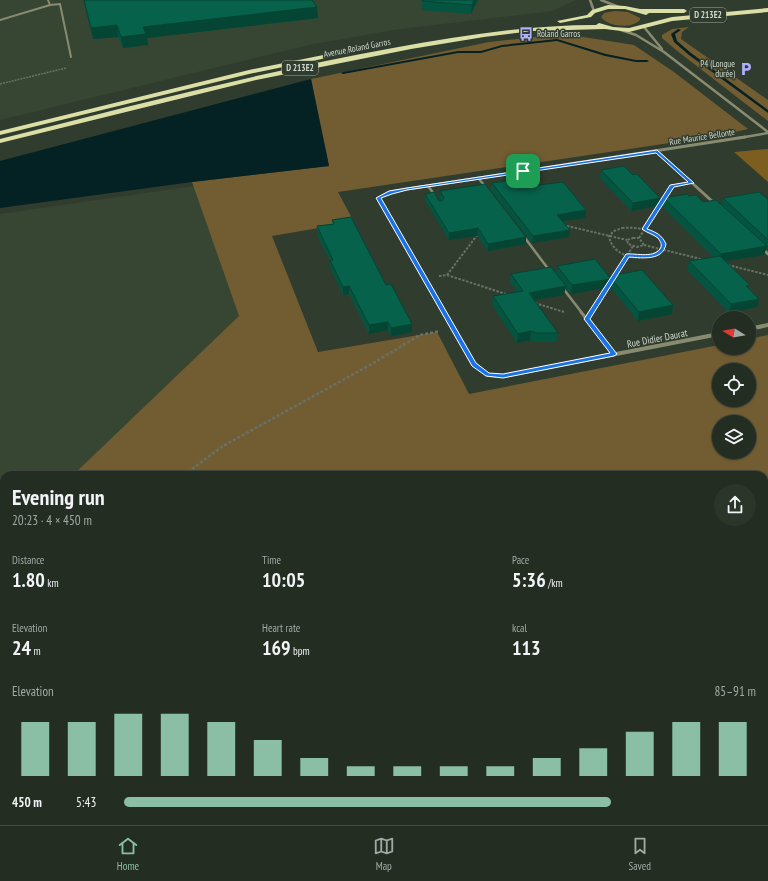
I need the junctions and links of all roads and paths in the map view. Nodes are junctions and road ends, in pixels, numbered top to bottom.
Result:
1 (48, 0) edge
2 (590, 0) edge
3 (601, 0) edge
4 (768, 4) edge
5 (50, 5) junction
6 (619, 7) junction
7 (712, 9) dead end
8 (693, 10) dead end
9 (768, 10) edge
10 (640, 11) junction
11 (592, 13) junction
12 (0, 20) edge
13 (647, 26) junction
14 (605, 27) junction
15 (620, 30) junction
16 (664, 52) junction
17 (71, 56) dead end
18 (68, 68) dead end
19 (0, 84) edge
20 (0, 133) edge
21 (768, 133) edge
22 (0, 142) edge
23 (657, 151) junction
24 (478, 178) junction
25 (692, 183) junction
26 (428, 186) junction
27 (486, 189) edge
28 (434, 196) edge
29 (715, 204) edge
30 (556, 223) edge
31 (481, 229) edge
32 (644, 229) junction
33 (520, 233) edge
34 (609, 236) junction
35 (639, 238) junction
36 (627, 240) junction
37 (756, 242) edge
38 (644, 245) junction
39 (633, 246) junction
40 (663, 249) junction
41 (768, 254) edge
42 (628, 255) junction
43 (708, 260) edge
44 (723, 264) edge
45 (768, 275) edge
46 (553, 276) edge
47 (558, 282) edge
48 (513, 296) edge
49 (528, 301) edge
50 (587, 319) junction
51 (768, 325) edge
52 (453, 328) junction
53 (756, 328) edge
54 (712, 335) edge
55 (614, 354) junction
56 (189, 471) edge

1 - 5 lane
2 - 11 street
3 - 6 street
4 - 7 main road, D 213E2
5 - 12 lane
5 - 17 lane
6 - 10 main road, Avenue Roland Garros
6 - 11 main road, Avenue Roland Garros
8 - 10 main road, D 213E2
9 - 13 main road, D 213E2
10 - 13 main road
11 - 14 main road
11 - 20 main road, Avenue Roland Garros / D 213E2
13 - 15 main road
13 - 16 street
14 - 15 main road
14 - 22 main road, Avenue Roland Garros / D 213E2
15 - 16 street
16 - 21 street
18 - 19 path
21 - 23 street, Rue Maurice Bellonte
23 - 24 street, Rue Maurice Bellonte
23 - 25 street
24 - 26 street, Rue Maurice Bellonte
24 - 27 lane
25 - 29 street
25 - 32 path
26 - 28 lane
26 - 52 street, Rue Maurice Bellonte
30 - 34 path
31 - 48 path
32 - 34 path
32 - 35 path
32 - 40 path
33 - 46 lane
34 - 36 path
34 - 42 path
35 - 36 path
35 - 38 path
36 - 39 path
37 - 41 street
38 - 39 path
38 - 40 path
39 - 42 path
40 - 42 path
40 - 43 path
42 - 50 path
44 - 45 path
47 - 50 lane
49 - 50 path
50 - 55 lane
51 - 53 street
52 - 55 street, Rue Didier Daurat
52 - 56 path
54 - 55 street, Rue Didier Daurat

